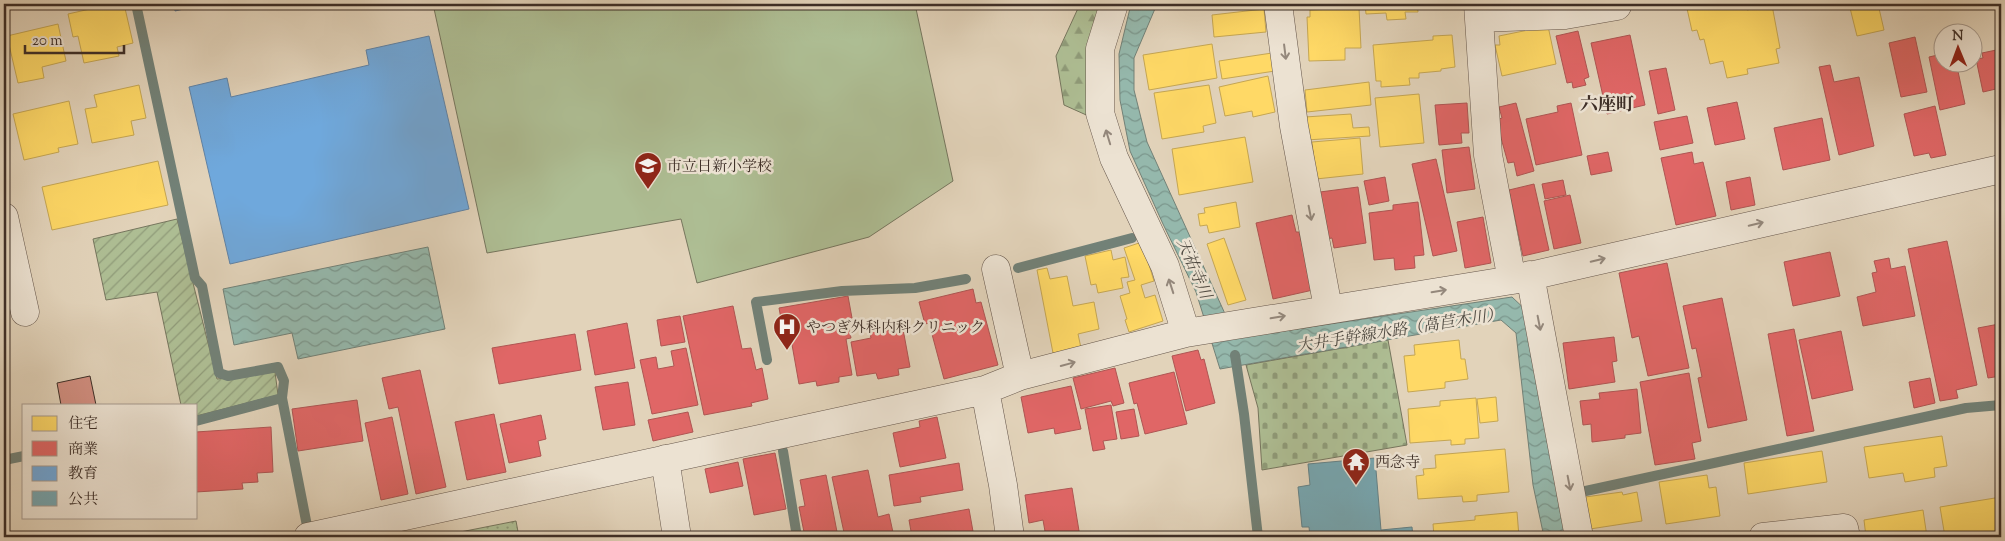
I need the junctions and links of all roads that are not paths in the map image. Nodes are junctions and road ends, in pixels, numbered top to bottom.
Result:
1 (1114, 4) edge
2 (1278, 4) edge
3 (1617, 4) edge
4 (1478, 11) edge
5 (2001, 169) edge
6 (4, 216) edge
7 (996, 269) dead end
8 (1521, 277) junction
9 (1328, 308) junction
10 (25, 312) dead end
11 (1208, 329) junction
12 (1020, 376) junction
13 (985, 390) junction
14 (665, 459) junction
15 (324, 535) edge
16 (677, 537) edge
17 (1010, 537) edge
18 (1579, 537) edge
19 (1763, 537) edge
20 (1846, 537) edge

11 -> 1 street
2 -> 9 street
3 - 4 street
4 - 8 street
8 -> 5 street
6 - 10 street
7 - 12 street
9 -> 8 street
8 -> 18 street
11 -> 9 street
12 -> 11 street
12 - 13 street
13 - 14 street
13 - 17 street
14 - 15 street
14 - 16 street
19 - 20 street

